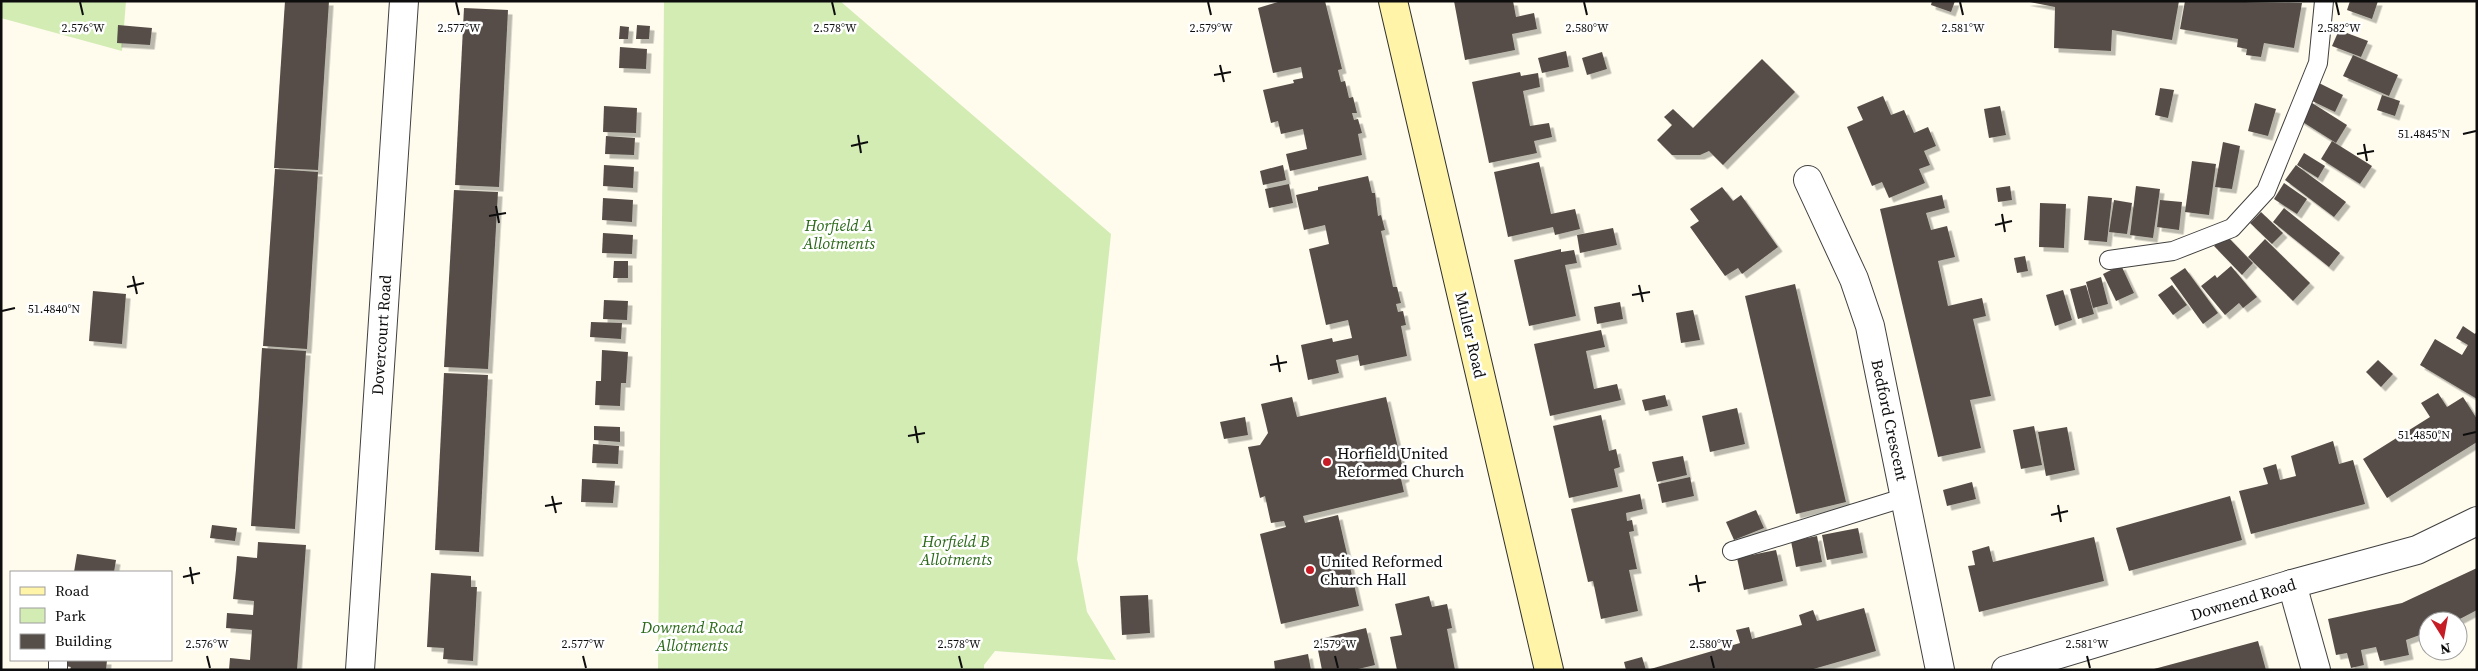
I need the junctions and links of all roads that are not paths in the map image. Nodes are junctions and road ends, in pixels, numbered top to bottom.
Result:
1 (404, 1) edge
2 (1393, 1) edge
3 (2324, 1) edge
4 (1808, 180) dead end
5 (2109, 260) dead end
6 (1906, 497) junction
7 (2477, 521) edge
8 (1732, 551) dead end
9 (2292, 584) junction
10 (360, 670) edge
11 (1549, 670) edge
12 (1940, 670) edge
13 (2006, 670) edge
14 (2316, 670) edge

1 - 10 street, Dovercourt Road
2 - 11 main road, Muller Road
3 - 5 lane
4 - 6 street, Bedford Crescent
6 - 8 lane
6 - 12 street, Bedford Crescent
7 - 9 street, Downend Road
9 - 13 street, Downend Road
9 - 14 street

